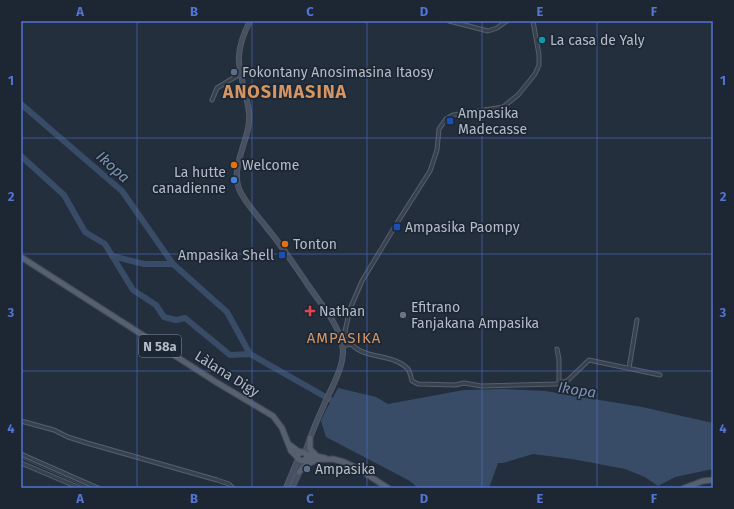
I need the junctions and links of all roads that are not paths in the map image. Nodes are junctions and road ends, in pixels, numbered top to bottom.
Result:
1 (250, 21) edge
2 (449, 21) edge
3 (507, 21) edge
4 (533, 21) edge
5 (240, 74) junction
6 (212, 100) dead end
7 (21, 257) edge
8 (350, 309) junction
9 (330, 319) junction
10 (637, 320) dead end
11 (351, 344) junction
12 (342, 346) junction
13 (557, 349) dead end
14 (629, 368) junction
15 (660, 375) dead end
16 (559, 383) junction
17 (21, 421) edge
18 (310, 436) junction
19 (288, 443) junction
20 (304, 453) junction
21 (21, 454) edge
22 (316, 458) junction
23 (298, 459) junction
24 (306, 460) junction
25 (21, 463) edge
26 (299, 472) junction
27 (713, 480) edge
28 (80, 488) edge
29 (98, 488) edge
30 (233, 488) edge
31 (286, 488) edge
32 (292, 488) edge
33 (388, 488) edge
34 (684, 488) edge

1 - 5 street
2 - 3 street
4 - 8 street
5 - 6 street
5 - 9 street
7 - 19 main road, Làlana Digy / N 58a
8 - 9 street
8 - 11 street
9 - 12 street
10 - 14 street
11 - 12 street
11 - 16 street
12 - 18 street
13 - 16 street
14 - 15 street
14 - 16 street
17 - 30 street
18 - 20 street
18 - 22 main road
19 - 20 main road, N 58a
19 - 23 main road, N 58a
20 - 22 main road, N 58a
20 - 23 main road
20 - 24 main road
21 - 29 street
22 - 24 main road, N 58a
22 - 26 main road
22 - 33 main road, N 58a
23 - 24 main road
23 - 31 street
24 - 26 street
25 - 28 street
26 - 32 street
27 - 34 main road

